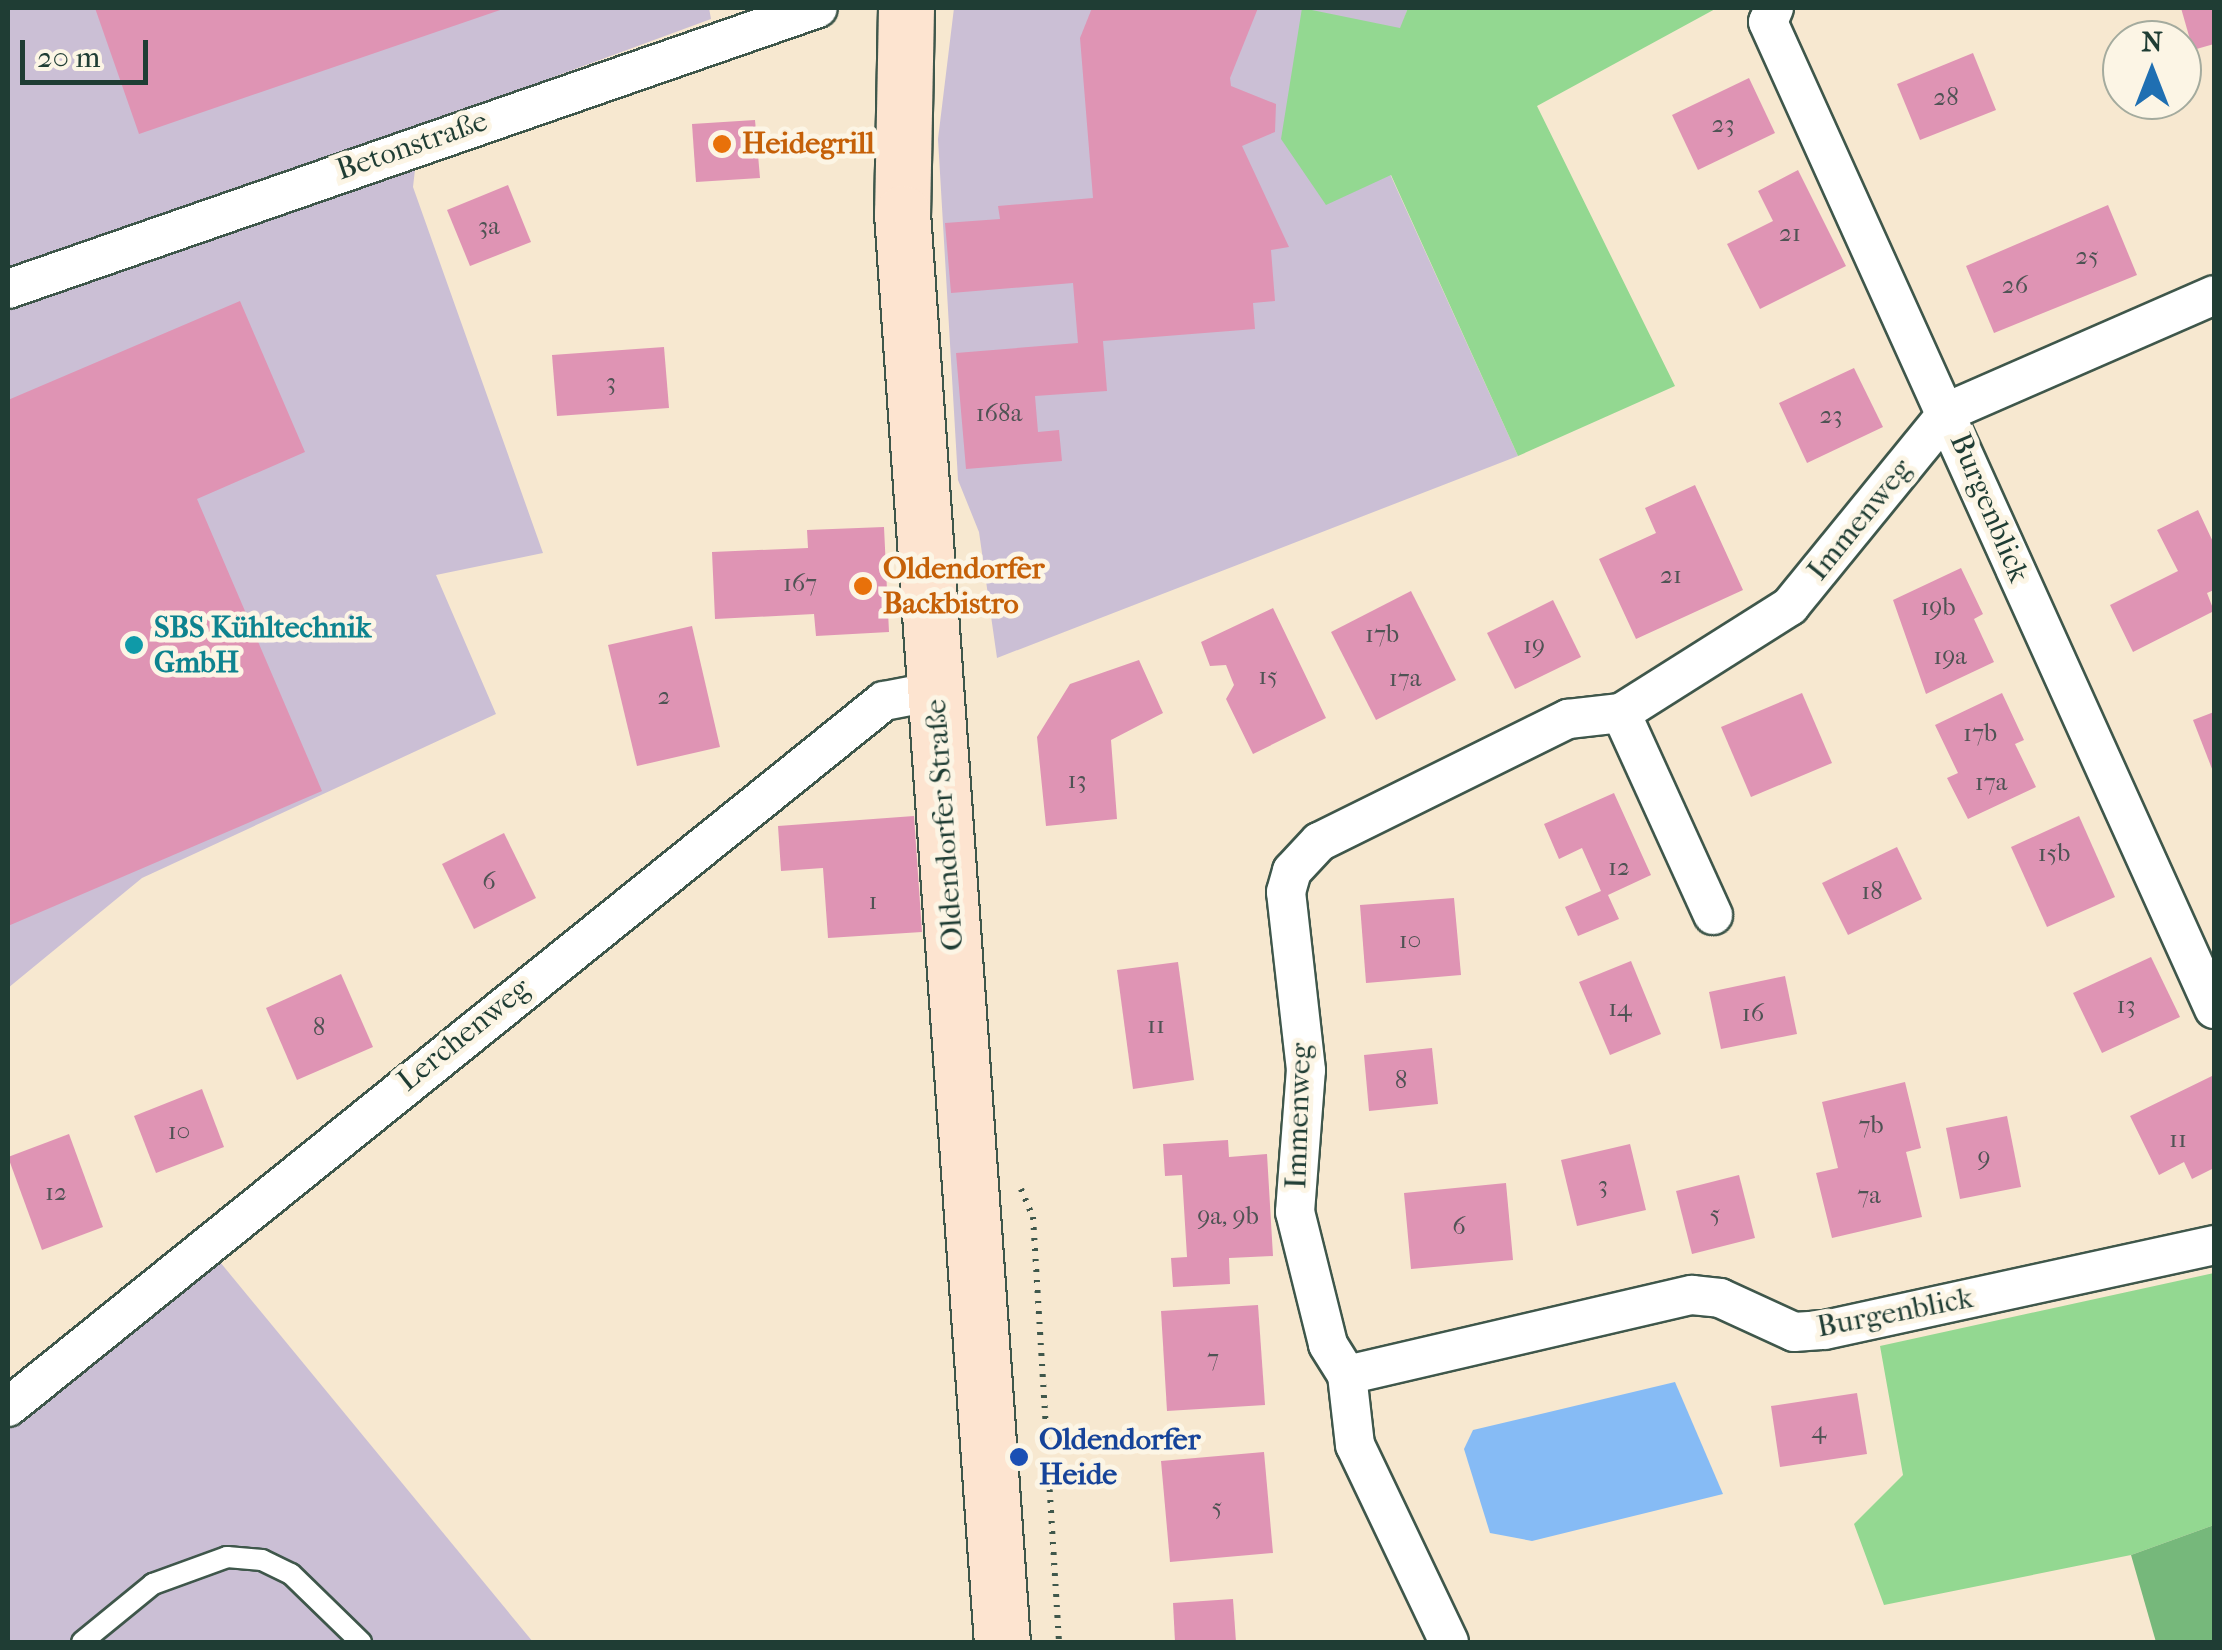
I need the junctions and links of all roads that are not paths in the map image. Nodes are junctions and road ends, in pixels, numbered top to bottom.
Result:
1 (818, 8) edge
2 (906, 8) edge
3 (1774, 8) edge
4 (8, 289) edge
5 (2214, 295) edge
6 (1949, 411) junction
7 (936, 692) junction
8 (1621, 713) junction
9 (1713, 915) dead end
10 (2214, 1009) edge
11 (2214, 1245) edge
12 (1347, 1375) junction
13 (8, 1407) edge
14 (82, 1642) edge
15 (361, 1642) edge
16 (1002, 1642) edge
17 (1448, 1642) edge

1 - 4 street, Betonstraße
2 - 7 main road, Oldendorfer Straße
3 - 6 street, Burgenblick
5 - 6 street, Immenweg
6 - 8 street, Immenweg
6 - 10 street, Burgenblick
7 - 13 street, Lerchenweg
7 - 16 main road, Oldendorfer Straße
8 - 9 street
8 - 12 street, Immenweg
11 - 12 street, Burgenblick
12 - 17 street, Immenweg
14 - 15 lane

